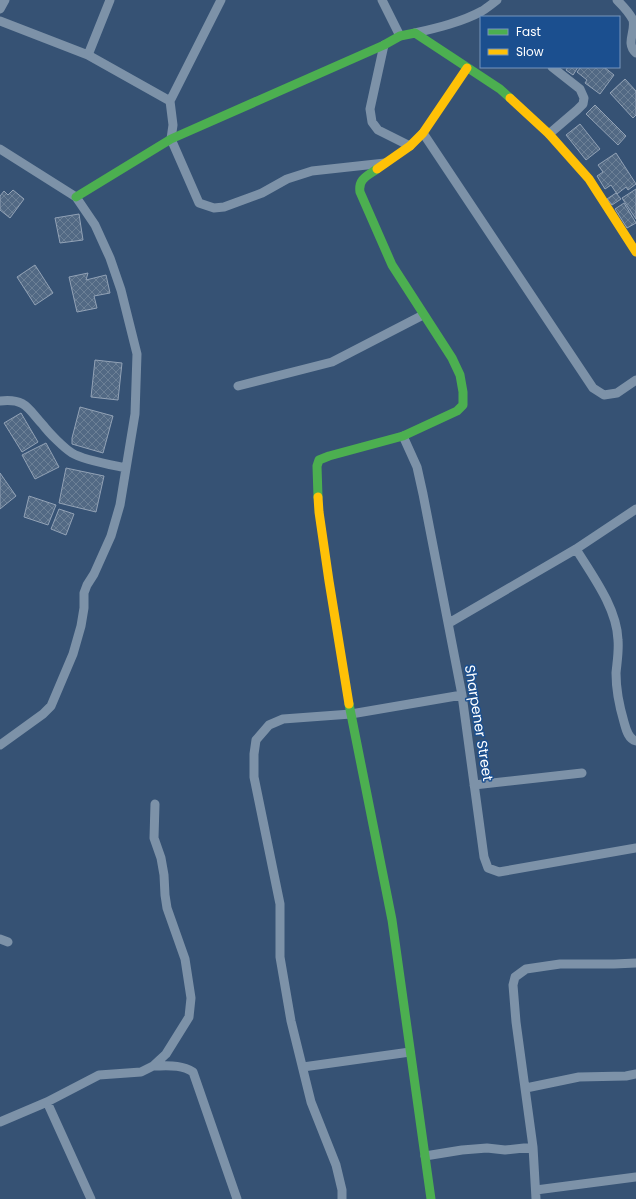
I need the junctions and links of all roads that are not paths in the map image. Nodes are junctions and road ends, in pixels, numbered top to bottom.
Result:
1 (5, 0) edge
2 (110, 0) edge
3 (220, 0) edge
4 (382, 0) edge
5 (497, 0) edge
6 (617, 0) edge
7 (0, 9) edge
8 (482, 11) junction
9 (488, 16) edge
10 (0, 21) edge
11 (415, 33) junction
12 (400, 36) junction
13 (384, 45) junction
14 (636, 53) edge
15 (88, 55) junction
16 (467, 68) junction
17 (553, 68) edge
18 (170, 102) junction
19 (422, 133) junction
20 (549, 134) junction
21 (171, 139) junction
22 (410, 146) junction
23 (0, 149) edge
24 (385, 163) junction
25 (76, 197) junction
26 (636, 251) edge
27 (423, 315) junction
28 (636, 380) edge
29 (238, 386) dead end
30 (0, 401) edge
31 (403, 436) junction
32 (126, 468) junction
33 (636, 509) edge
34 (576, 549) junction
35 (449, 623) junction
36 (462, 695) junction
37 (351, 714) junction
38 (636, 741) edge
39 (0, 744) edge
40 (582, 773) dead end
41 (474, 785) junction
42 (156, 804) dead end
43 (636, 848) edge
44 (636, 963) edge
45 (410, 1052) junction
46 (153, 1066) junction
47 (303, 1067) junction
48 (636, 1074) edge
49 (526, 1088) junction
50 (46, 1102) junction
51 (0, 1122) edge
52 (533, 1147) junction
53 (425, 1156) junction
54 (636, 1177) edge
55 (536, 1194) edge
56 (91, 1199) edge
57 (237, 1199) edge
58 (342, 1199) edge
59 (432, 1199) edge

1 - 7 street
2 - 15 street
3 - 18 street
4 - 12 street
5 - 8 street
6 - 14 street
8 - 9 street
8 - 11 street
10 - 15 street
11 - 12 street
11 - 16 street
12 - 13 street
13 - 21 street
13 - 22 street
15 - 18 street
16 - 19 street
16 - 20 street
17 - 20 street
18 - 21 street
19 - 22 street
19 - 28 street
20 - 26 street
21 - 24 street
21 - 25 street
22 - 24 street
23 - 25 street
24 - 27 street
25 - 32 street
27 - 29 street
27 - 31 street
30 - 32 street
31 - 35 street, Sharpener Street
31 - 37 street
32 - 39 street
33 - 34 street
34 - 35 street
34 - 38 street
35 - 36 street, Sharpener Street
36 - 37 street
36 - 41 street, Sharpener Street
37 - 45 street
37 - 47 street
40 - 41 street
41 - 43 street, Sharpener Street
42 - 46 street
44 - 49 street
45 - 47 street
45 - 53 street
46 - 50 street
46 - 57 street
47 - 58 street
48 - 49 street
49 - 52 street
50 - 51 street
50 - 56 street
52 - 53 street
52 - 55 street
53 - 59 street
54 - 55 street

